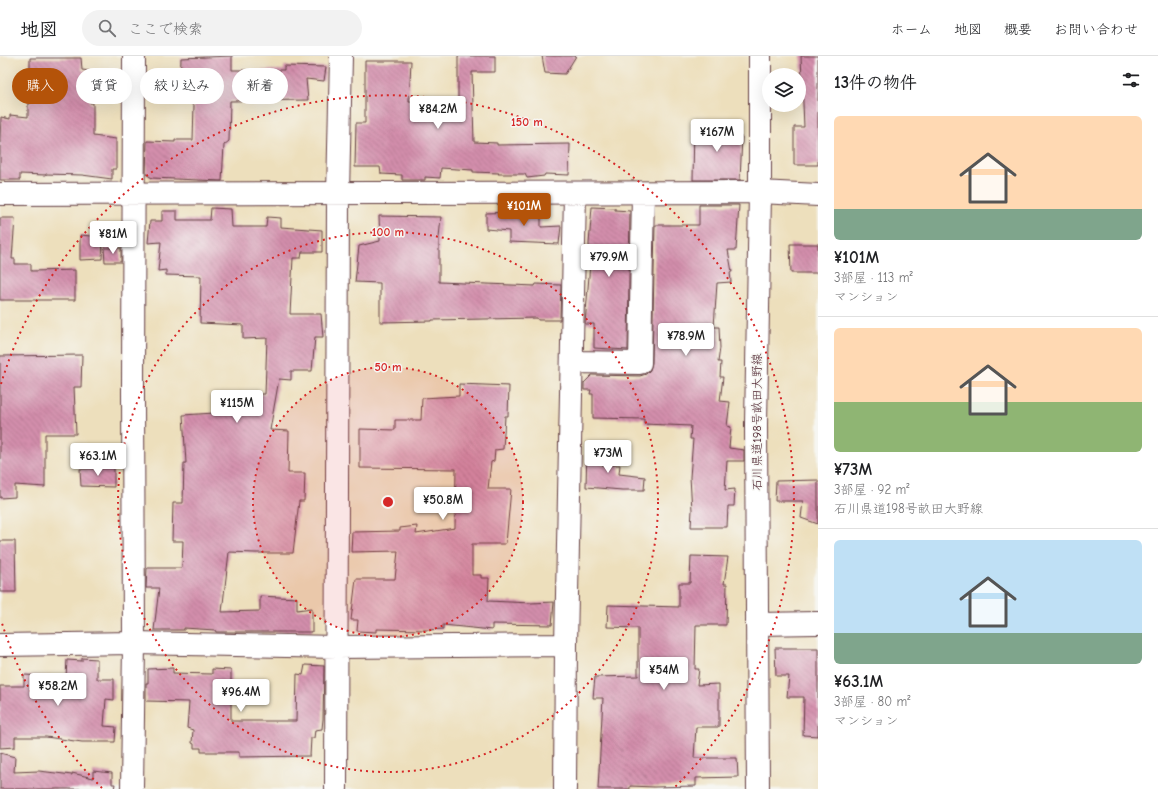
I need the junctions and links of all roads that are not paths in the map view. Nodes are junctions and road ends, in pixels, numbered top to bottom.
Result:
1 (134, 56) edge
2 (341, 56) edge
3 (760, 56) edge
4 (760, 192) junction
5 (576, 193) junction
6 (643, 193) junction
7 (0, 194) edge
8 (133, 194) junction
9 (338, 194) junction
10 (818, 195) edge
11 (572, 362) junction
12 (818, 623) edge
13 (757, 624) junction
14 (134, 643) junction
15 (0, 645) edge
16 (566, 645) junction
17 (337, 646) junction
18 (132, 789) edge
19 (336, 789) edge
20 (565, 789) edge
21 (758, 789) edge

1 - 8 street
2 - 9 street
3 - 4 street, 石川県道198号畝田大野線
4 - 6 street
4 - 10 street
4 - 13 street, 石川県道198号畝田大野線
5 - 6 street
5 - 9 street
5 - 11 street
6 - 11 street
7 - 8 street
8 - 9 street
8 - 14 street
9 - 17 street
11 - 16 street
12 - 13 street
13 - 21 street, 石川県道198号畝田大野線
14 - 15 street
14 - 17 street
14 - 18 street
16 - 17 street
16 - 20 street
17 - 19 street

